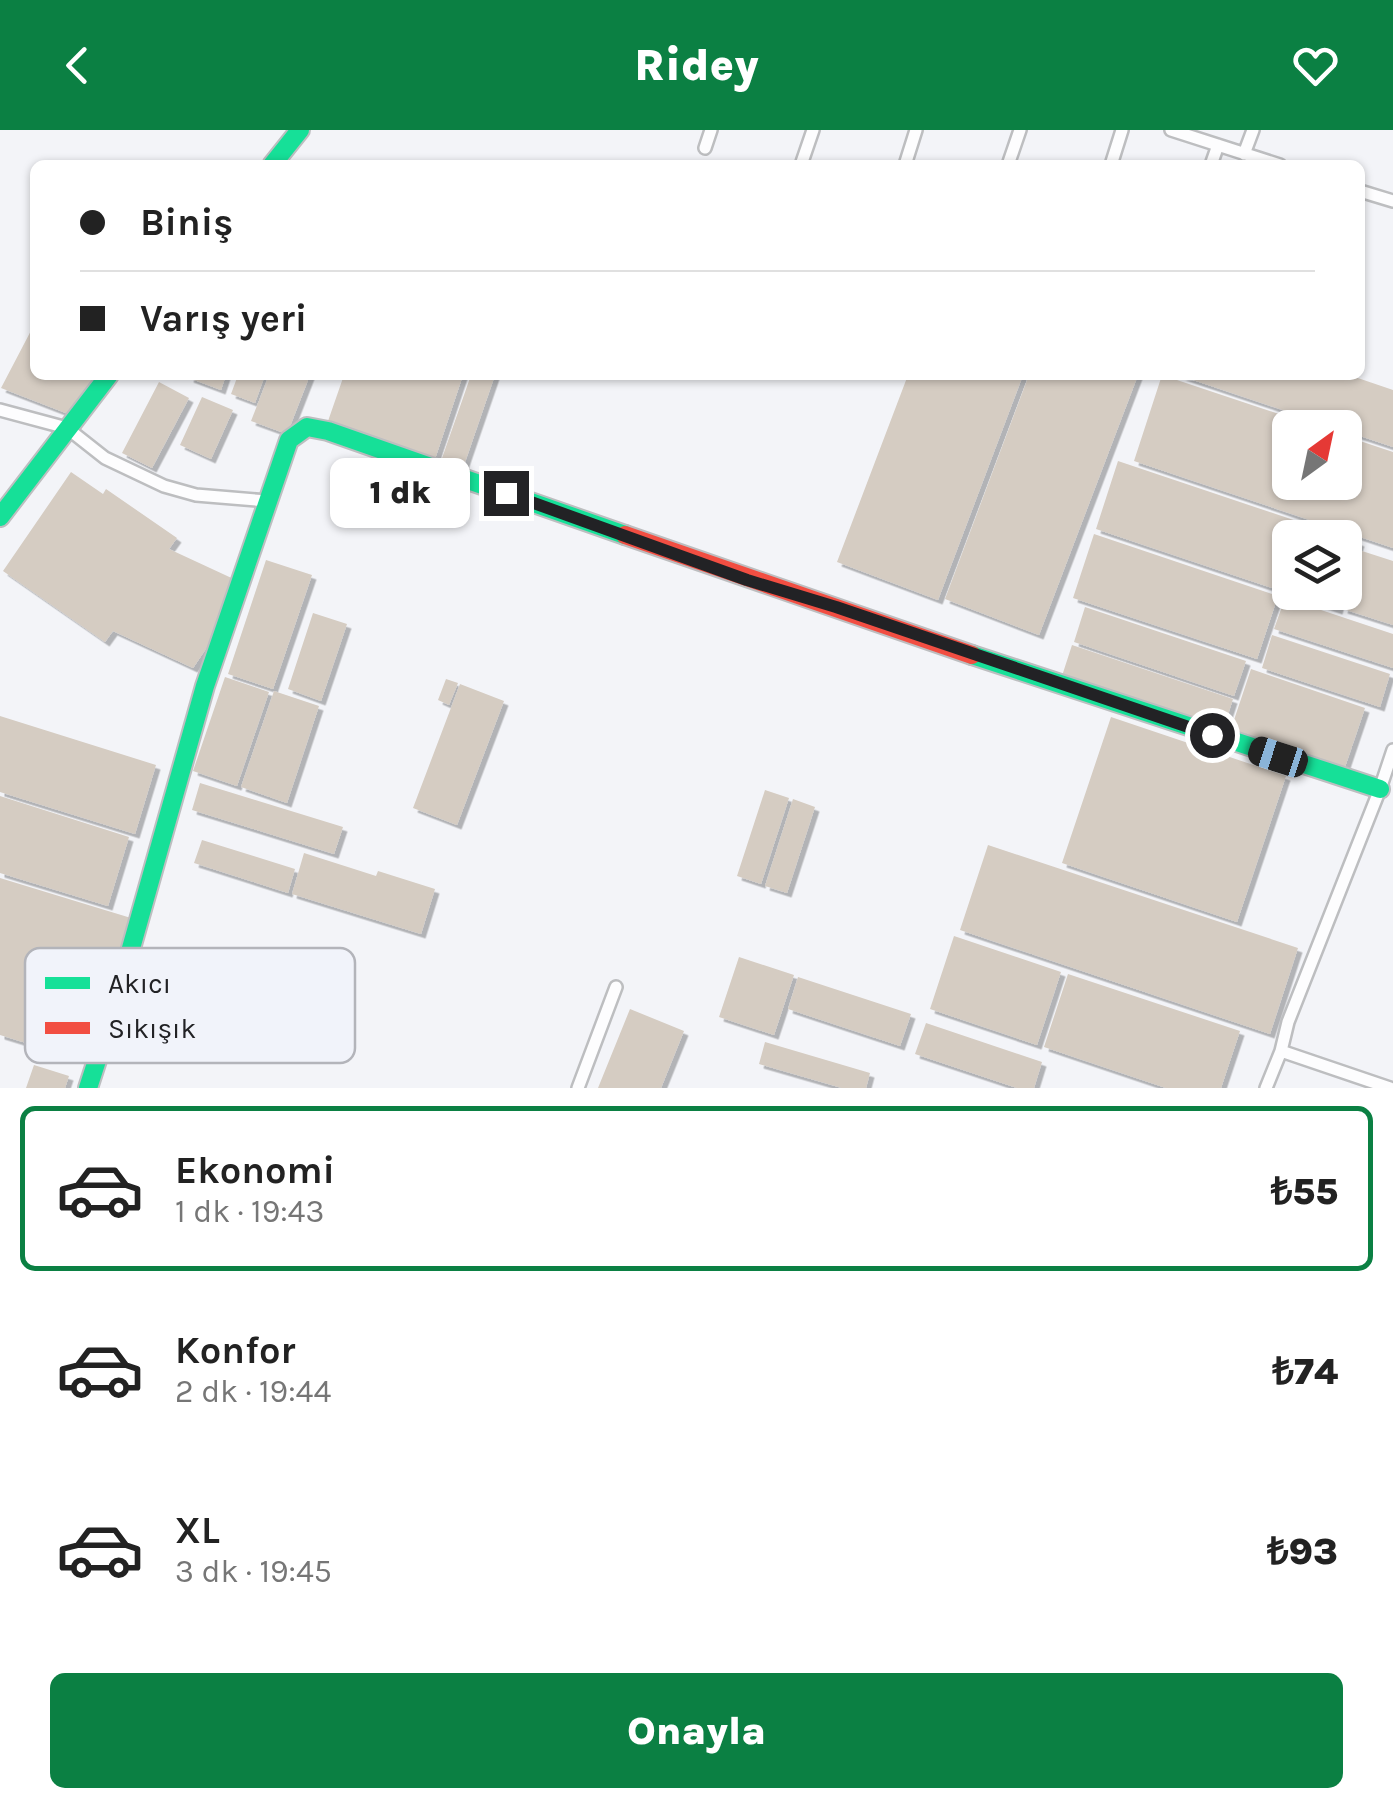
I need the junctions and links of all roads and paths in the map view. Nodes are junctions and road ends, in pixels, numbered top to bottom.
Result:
1 (300, 130) edge
2 (711, 130) edge
3 (813, 130) edge
4 (916, 130) edge
5 (1020, 130) edge
6 (1122, 130) edge
7 (1171, 130) edge
8 (1252, 130) edge
9 (1218, 145) junction
10 (705, 148) dead end
11 (1244, 154) junction
12 (276, 160) edge
13 (803, 160) edge
14 (907, 160) edge
15 (1010, 160) edge
16 (1112, 160) edge
17 (1213, 160) edge
18 (1261, 160) edge
19 (1365, 194) edge
20 (1393, 202) edge
21 (105, 380) edge
22 (0, 410) edge
23 (67, 428) junction
24 (267, 501) junction
25 (0, 518) edge
26 (1393, 750) edge
27 (1380, 789) junction
28 (130, 948) edge
29 (616, 987) dead end
30 (1280, 1051) junction
31 (96, 1063) edge
32 (88, 1088) edge
33 (578, 1088) edge
34 (1266, 1088) edge
35 (1390, 1088) edge

1 - 12 street
2 - 10 street
3 - 13 street
4 - 14 street
5 - 15 street
6 - 16 street
7 - 9 street
8 - 11 street
9 - 11 street
9 - 17 street
11 - 18 street
19 - 20 street
21 - 23 street
22 - 23 street
23 - 24 street
23 - 25 street
24 - 27 street
24 - 28 street
26 - 27 street
27 - 30 street
29 - 33 street
30 - 34 street
30 - 35 street
31 - 32 street

